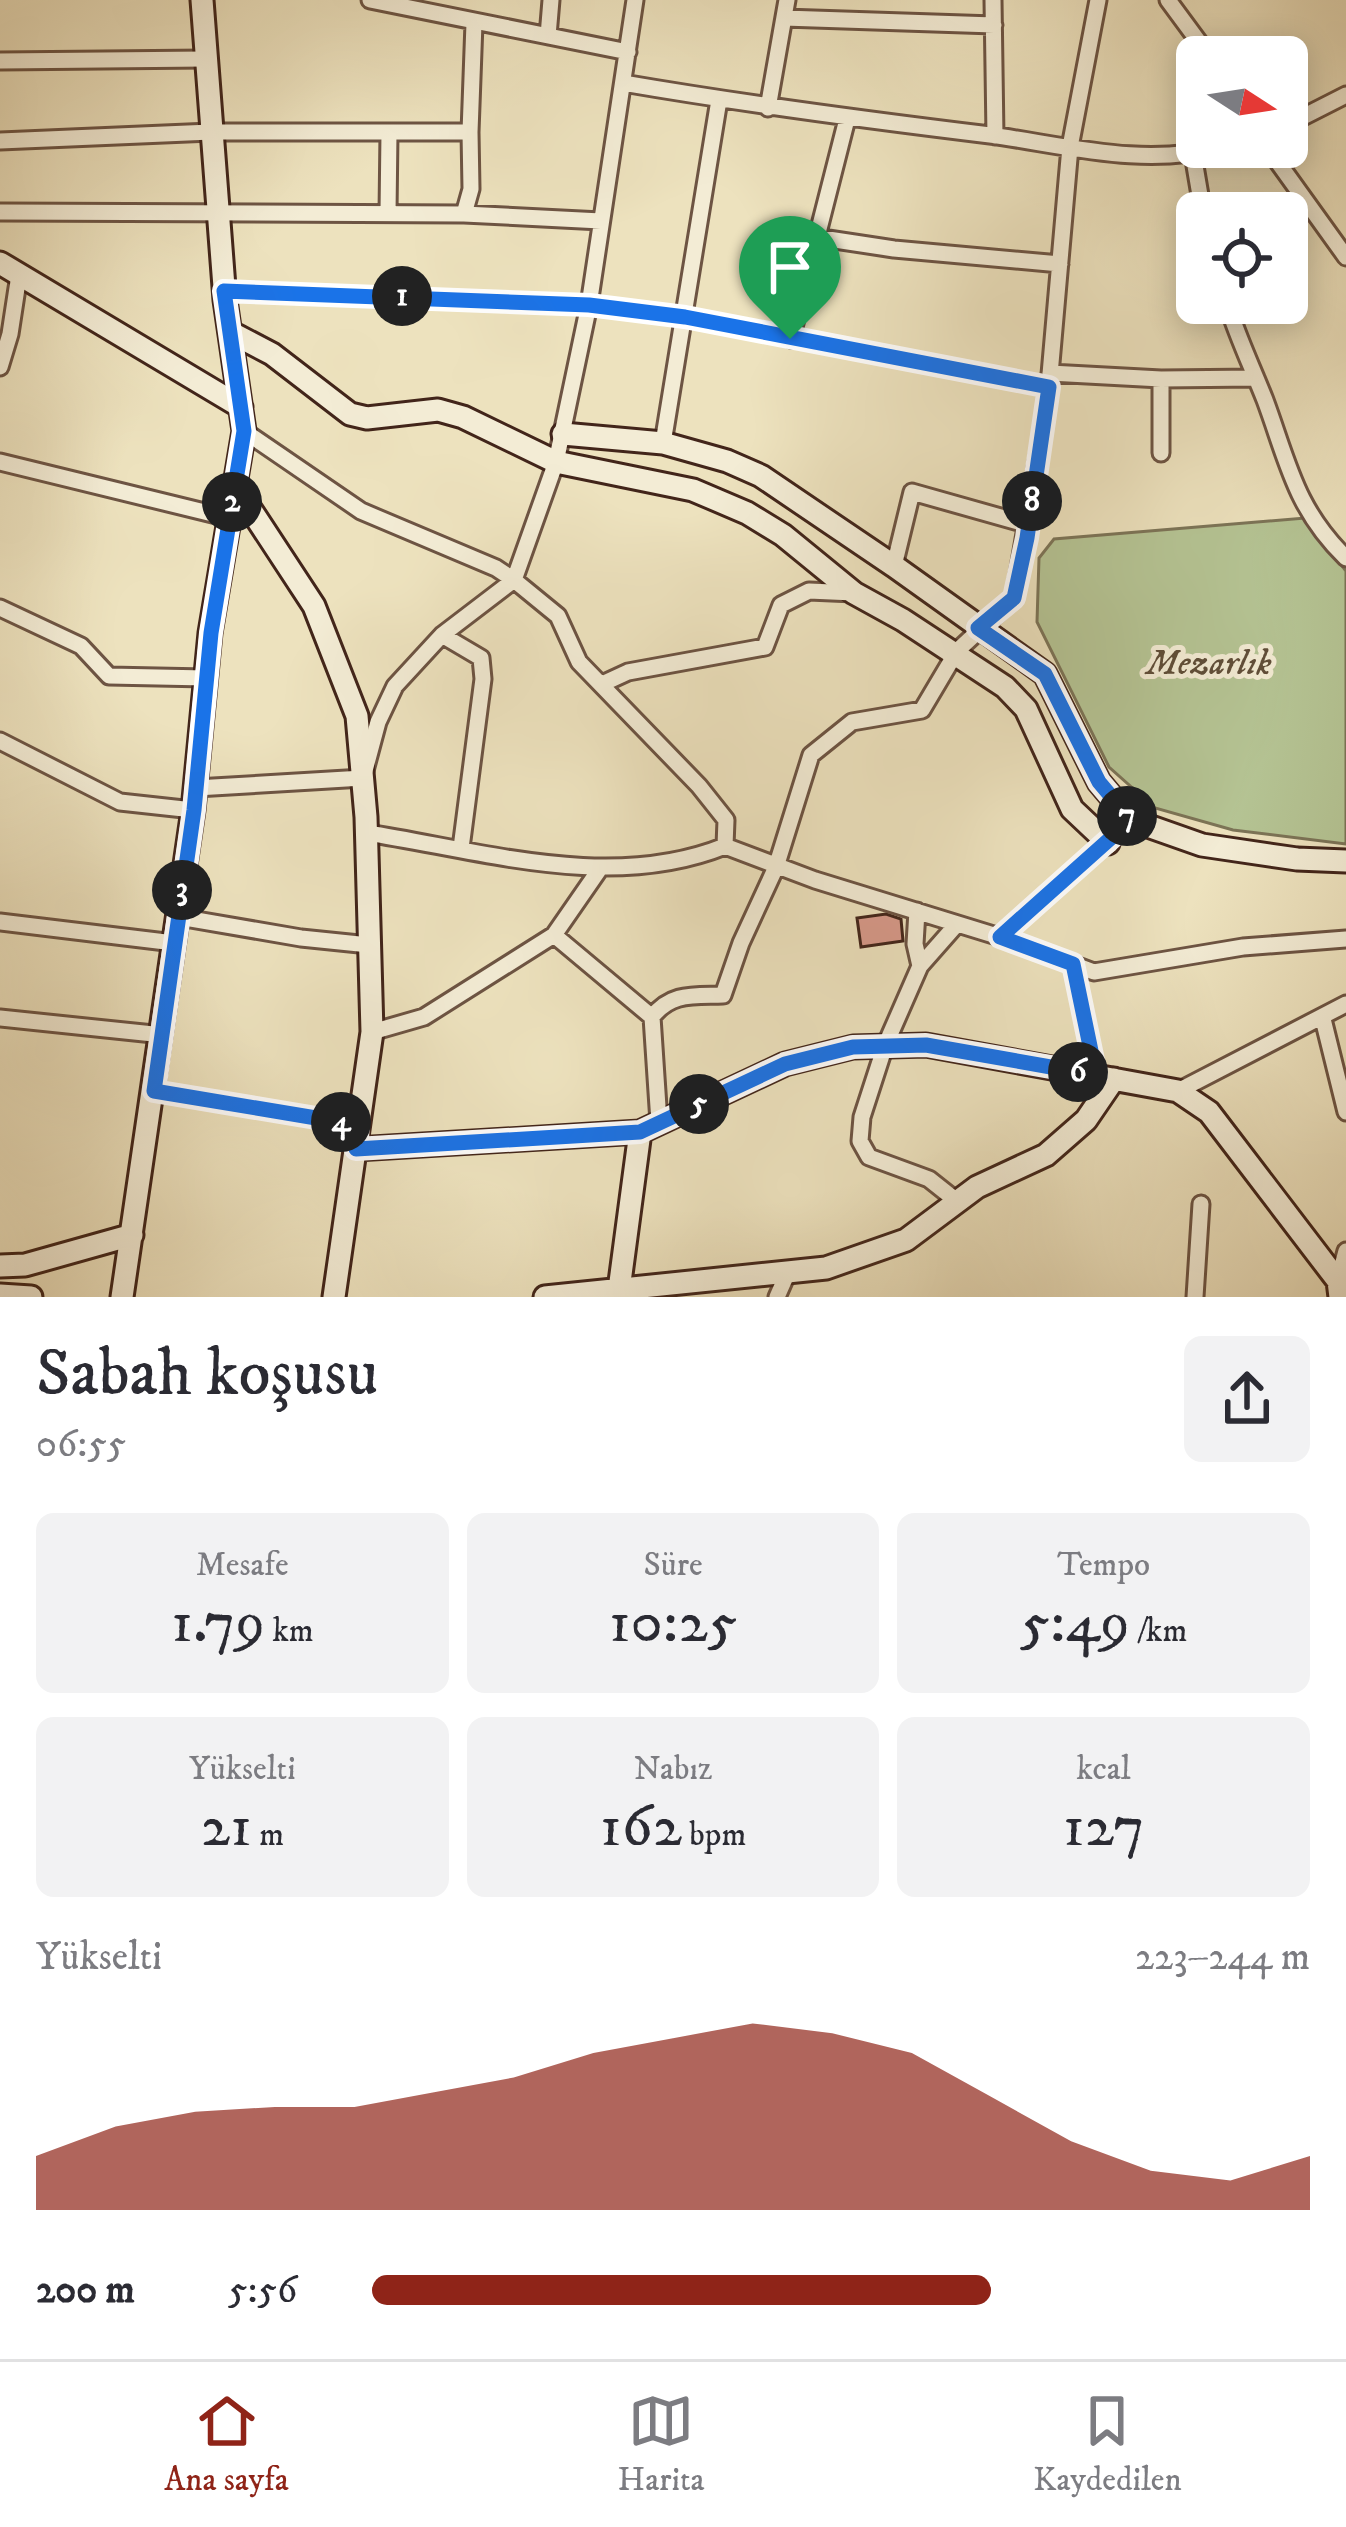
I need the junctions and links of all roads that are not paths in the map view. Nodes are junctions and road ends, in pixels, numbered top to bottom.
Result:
1 (202, 0) edge
2 (370, 0) edge
3 (551, 0) edge
4 (634, 0) edge
5 (787, 0) edge
6 (993, 0) edge
7 (1098, 0) edge
8 (1168, 0) edge
9 (432, 7) edge
10 (784, 18) junction
11 (474, 22) junction
12 (994, 26) junction
13 (548, 36) junction
14 (1195, 36) edge
15 (628, 52) junction
16 (205, 59) junction
17 (0, 61) edge
18 (623, 83) junction
19 (1346, 95) edge
20 (719, 100) junction
21 (768, 108) junction
22 (1308, 114) edge
23 (847, 118) junction
24 (211, 132) junction
25 (470, 132) junction
26 (389, 133) junction
27 (995, 136) junction
28 (0, 141) edge
29 (1070, 147) junction
30 (1176, 154) edge
31 (1282, 168) edge
32 (0, 212) edge
33 (217, 212) junction
34 (388, 213) junction
35 (464, 214) junction
36 (601, 221) junction
37 (815, 237) junction
38 (1346, 256) edge
39 (1060, 264) junction
40 (9, 269) edge
41 (224, 291) junction
42 (589, 305) junction
43 (685, 317) junction
44 (1235, 324) edge
45 (230, 332) junction
46 (790, 339) junction
47 (0, 367) edge
48 (1256, 378) junction
49 (1161, 379) junction
50 (1049, 380) junction
51 (241, 407) junction
52 (244, 431) junction
53 (563, 434) junction
54 (663, 442) junction
55 (1161, 453) dead end
56 (0, 462) edge
57 (556, 462) junction
58 (234, 484) junction
59 (230, 518) junction
60 (1029, 525) junction
61 (1346, 558) edge
62 (894, 566) junction
63 (514, 580) junction
64 (854, 593) junction
65 (0, 608) edge
66 (978, 628) junction
67 (442, 635) junction
68 (955, 654) junction
69 (206, 678) junction
70 (602, 684) junction
71 (0, 741) edge
72 (363, 778) junction
73 (195, 799) junction
74 (1131, 820) junction
75 (367, 832) junction
76 (1108, 843) junction
77 (725, 846) junction
78 (461, 848) junction
79 (1346, 861) edge
80 (776, 867) junction
81 (599, 870) junction
82 (917, 911) junction
83 (179, 916) junction
84 (0, 922) edge
85 (957, 924) junction
86 (554, 935) junction
87 (1000, 937) junction
88 (1346, 939) edge
89 (174, 943) junction
90 (369, 944) junction
91 (1073, 964) junction
92 (920, 966) junction
93 (1346, 1004) edge
94 (652, 1017) junction
95 (0, 1018) edge
96 (1322, 1019) junction
97 (372, 1032) junction
98 (163, 1035) junction
99 (885, 1046) junction
100 (1105, 1077) junction
101 (154, 1091) junction
102 (1178, 1091) junction
103 (1346, 1112) edge
104 (358, 1125) junction
105 (649, 1127) junction
106 (356, 1149) junction
107 (958, 1202) junction
108 (1201, 1204) dead end
109 (132, 1235) junction
110 (1346, 1251) edge
111 (0, 1266) edge
112 (788, 1272) junction
113 (1339, 1289) edge
114 (619, 1293) edge
115 (0, 1294) edge
116 (31, 1297) edge
117 (122, 1297) edge
118 (334, 1297) edge
119 (545, 1297) edge
120 (777, 1297) edge
121 (1195, 1297) edge

1 - 16 street
2 - 9 street
3 - 13 street
4 - 15 street
5 - 10 street
6 - 12 street
7 - 29 street
8 - 14 street
9 - 11 street
10 - 12 street
10 - 21 street
11 - 13 street
11 - 25 street
12 - 27 street
13 - 15 street
15 - 18 street
16 - 17 street
16 - 24 street
18 - 20 street
18 - 36 street
19 - 22 street
20 - 21 street
20 - 43 street
21 - 23 street
23 - 27 street
23 - 37 street
24 - 26 street
24 - 28 street
24 - 33 street
25 - 26 street
25 - 35 street
26 - 34 street
27 - 29 street
29 - 30 street
29 - 39 street
31 - 38 street
32 - 33 street
33 - 34 street
33 - 41 street
34 - 35 street
35 - 36 street
36 - 42 street
37 - 39 street
37 - 46 street
39 - 50 street
40 - 47 street
40 - 51 street
41 - 42 street
41 - 45 street
42 - 43 street
42 - 53 street
43 - 46 street
43 - 54 street
44 - 48 street
45 - 51 street
45 - 57 street
46 - 50 street
48 - 49 street
48 - 61 street
49 - 50 street
49 - 55 street
50 - 60 street
51 - 52 street
52 - 58 street
52 - 63 street
53 - 54 street
53 - 57 street
54 - 62 street
56 - 59 street
57 - 63 street
57 - 64 street
58 - 59 street
58 - 72 street
59 - 69 street
60 - 62 street
60 - 66 street
62 - 66 street
63 - 67 street
63 - 70 street
64 - 68 street
64 - 70 street
65 - 69 street
66 - 68 street
66 - 74 street
67 - 72 street
67 - 78 street
68 - 76 street
68 - 80 street
69 - 73 street
70 - 77 street
71 - 73 street
72 - 73 street
72 - 75 street
73 - 83 street
74 - 76 street
74 - 79 street
75 - 78 street
75 - 90 street
76 - 87 street
77 - 80 street
77 - 81 street
78 - 81 street
80 - 82 street
80 - 94 street
81 - 86 street
82 - 85 street
82 - 92 street
83 - 89 street
83 - 90 street
84 - 89 street
85 - 87 street
85 - 92 street
86 - 94 street
86 - 97 street
87 - 91 street
88 - 91 street
89 - 98 street
90 - 97 street
91 - 100 street
92 - 99 street
93 - 96 street
94 - 105 street
95 - 98 street
96 - 102 street
96 - 103 street
97 - 104 street
98 - 101 street
99 - 100 street
99 - 105 street
99 - 107 street
100 - 102 street
100 - 107 street
101 - 104 street
101 - 109 street
102 - 113 street
104 - 106 street
105 - 106 street
105 - 114 street
106 - 118 street
107 - 112 street
108 - 121 street
109 - 111 street
109 - 117 street
110 - 113 street
112 - 114 street
112 - 120 street
114 - 119 street
115 - 116 street

